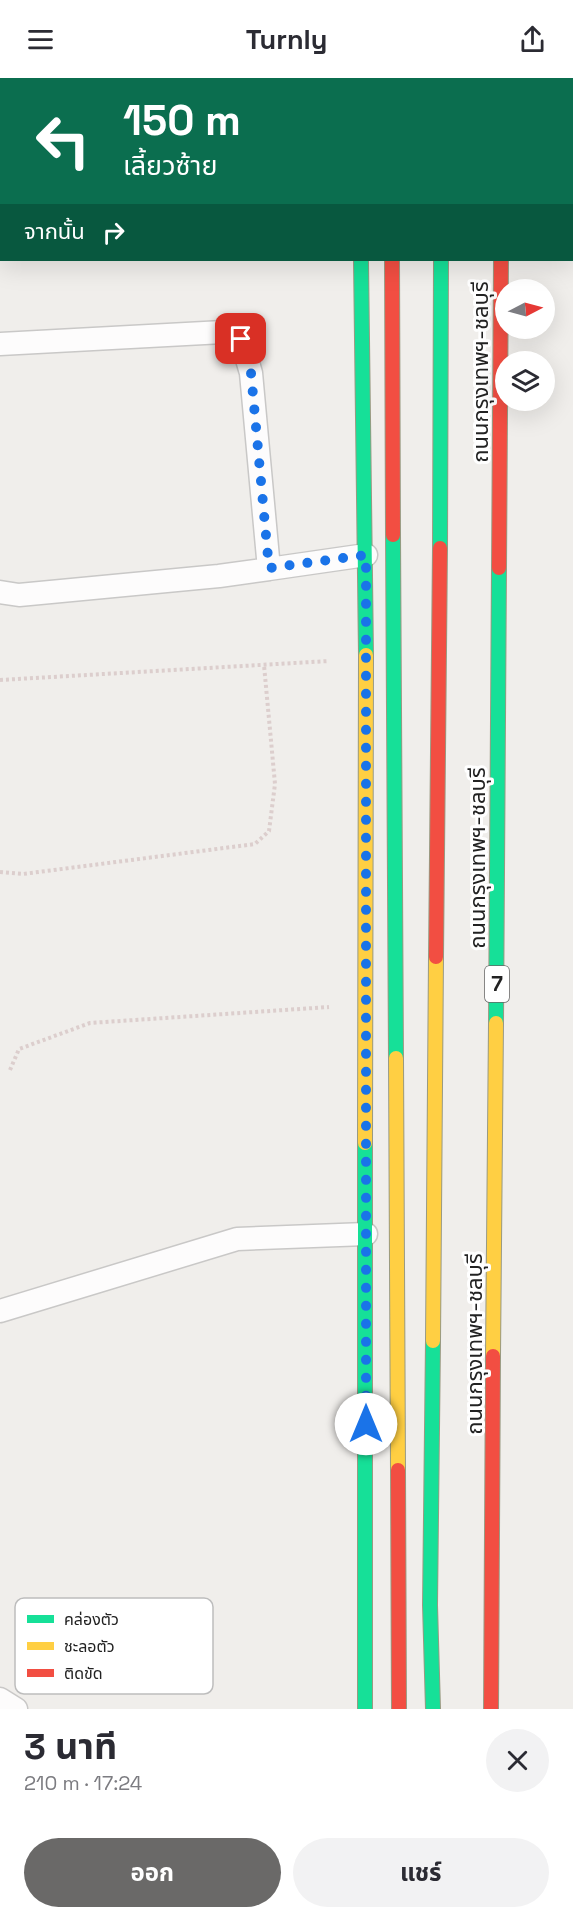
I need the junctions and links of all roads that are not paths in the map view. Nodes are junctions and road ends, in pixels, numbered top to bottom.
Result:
1 (361, 261) edge
2 (392, 261) edge
3 (441, 261) edge
4 (501, 261) edge
5 (0, 344) edge
6 (366, 555) junction
7 (269, 568) junction
8 (0, 592) edge
9 (366, 1234) junction
10 (0, 1311) edge
11 (0, 1699) edge
12 (16, 1709) edge
13 (365, 1709) edge
14 (399, 1709) edge
15 (433, 1709) edge
16 (491, 1709) edge

1 - 6 main road
2 - 14 main road
3 - 15 main road
4 - 16 main road, ถนนกรุงเทพฯ-ชลบุรี / 7
5 - 7 lane
6 - 7 lane
6 - 9 main road
7 - 8 lane
9 - 10 lane
9 - 13 main road
11 - 12 lane

